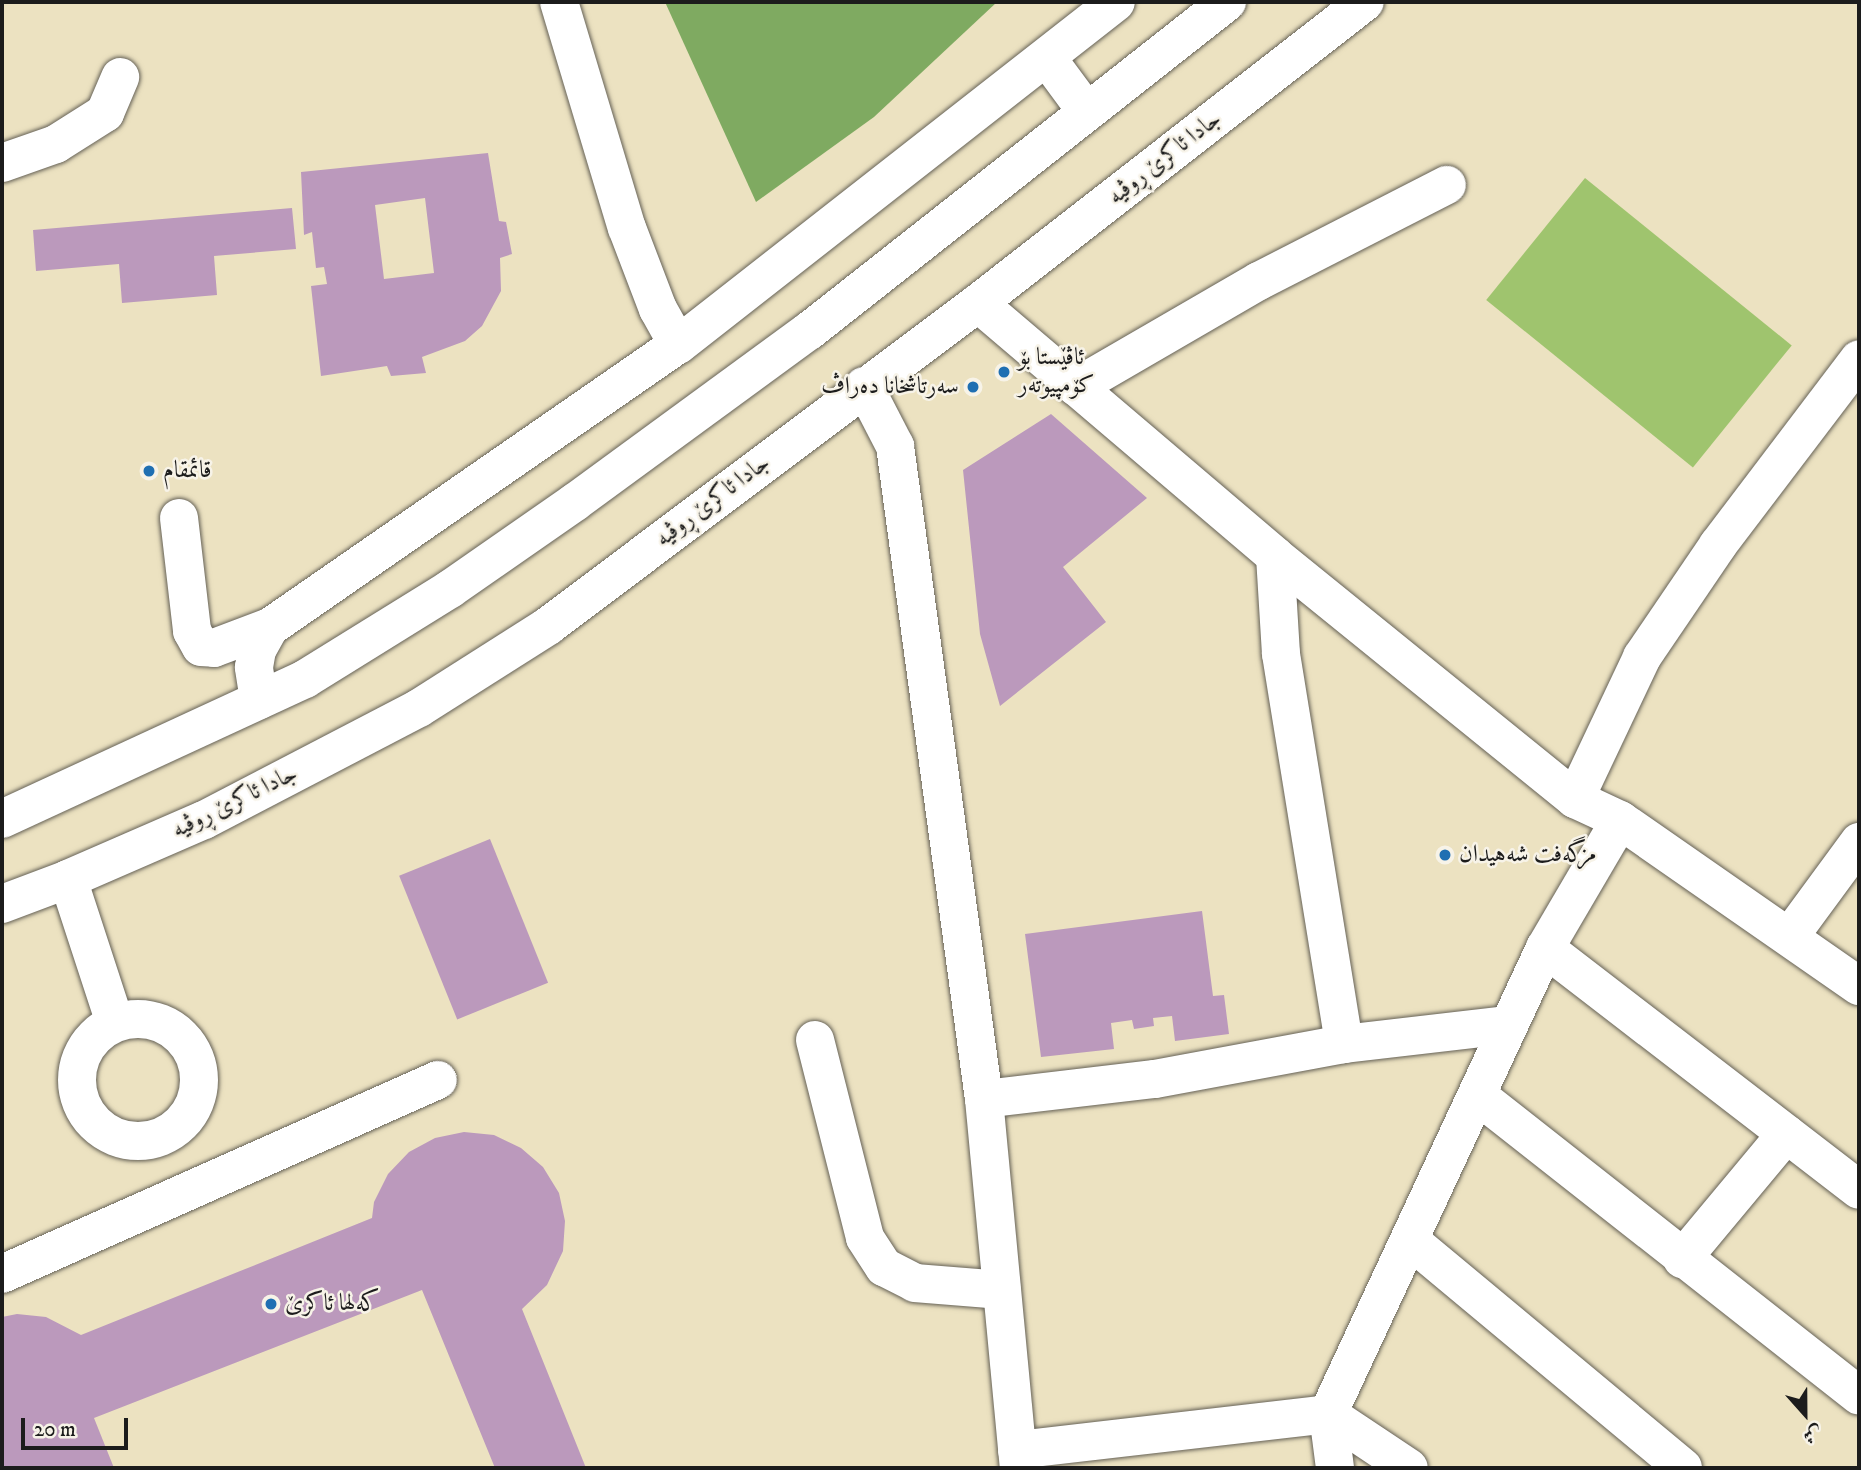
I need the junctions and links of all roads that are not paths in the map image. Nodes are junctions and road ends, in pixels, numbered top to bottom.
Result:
1 (559, 2) edge
2 (1116, 2) edge
3 (1227, 2) edge
4 (1365, 2) edge
5 (1047, 58) junction
6 (120, 77) dead end
7 (1087, 112) junction
8 (2, 163) edge
9 (1447, 185) dead end
10 (978, 303) junction
11 (678, 345) junction
12 (1859, 359) edge
13 (864, 386) junction
14 (1076, 387) junction
15 (179, 518) dead end
16 (1275, 556) junction
17 (270, 627) junction
18 (259, 700) junction
19 (1575, 799) junction
20 (2, 819) edge
21 (1620, 820) junction
22 (1859, 842) edge
23 (68, 879) junction
24 (2, 904) edge
25 (1790, 936) junction
26 (1545, 948) junction
27 (1859, 986) edge
28 (115, 1023) junction
29 (1509, 1025) junction
30 (816, 1040) dead end
31 (1344, 1044) junction
32 (438, 1080) dead end
33 (1478, 1095) junction
34 (984, 1099) junction
35 (1786, 1134) junction
36 (160, 1137) junction
37 (1859, 1190) edge
38 (183, 1194) junction
39 (1411, 1241) junction
40 (1682, 1259) junction
41 (2, 1274) edge
42 (1002, 1290) junction
43 (1859, 1396) edge
44 (1328, 1414) junction
45 (1018, 1459) edge
46 (1335, 1468) edge
47 (1409, 1468) edge
48 (1683, 1468) edge

1 - 11 main road
2 - 5 main road
3 - 7 main road
4 - 10 main road, جادا ئاکرێ ڕوڤیە
5 - 7 main road
5 - 11 main road
6 - 8 main road
7 - 18 main road
9 - 14 main road
10 - 13 main road, جادا ئاکرێ ڕوڤیە
10 - 14 main road
11 - 17 main road
12 - 19 main road
13 - 23 main road, جادا ئاکرێ ڕوڤیە
13 - 34 main road
14 - 16 main road
15 - 17 main road
16 - 19 main road
16 - 31 main road
17 - 18 main road
18 - 20 main road
19 - 21 main road
21 - 25 main road
21 - 26 main road
22 - 25 main road
23 - 24 main road, جادا ئاکرێ ڕوڤیە
23 - 28 main road
25 - 27 main road
26 - 29 main road
26 - 35 main road
28 - 36 main road
28 - 36 main road
29 - 31 main road
29 - 33 main road
30 - 42 main road
31 - 34 main road
32 - 38 main road
33 - 39 main road
33 - 40 main road
34 - 42 main road
35 - 37 main road
35 - 40 main road
36 - 38 main road
38 - 41 main road
39 - 44 main road
39 - 48 main road
40 - 43 main road
42 - 45 main road
44 - 45 main road
44 - 46 main road
44 - 47 main road

